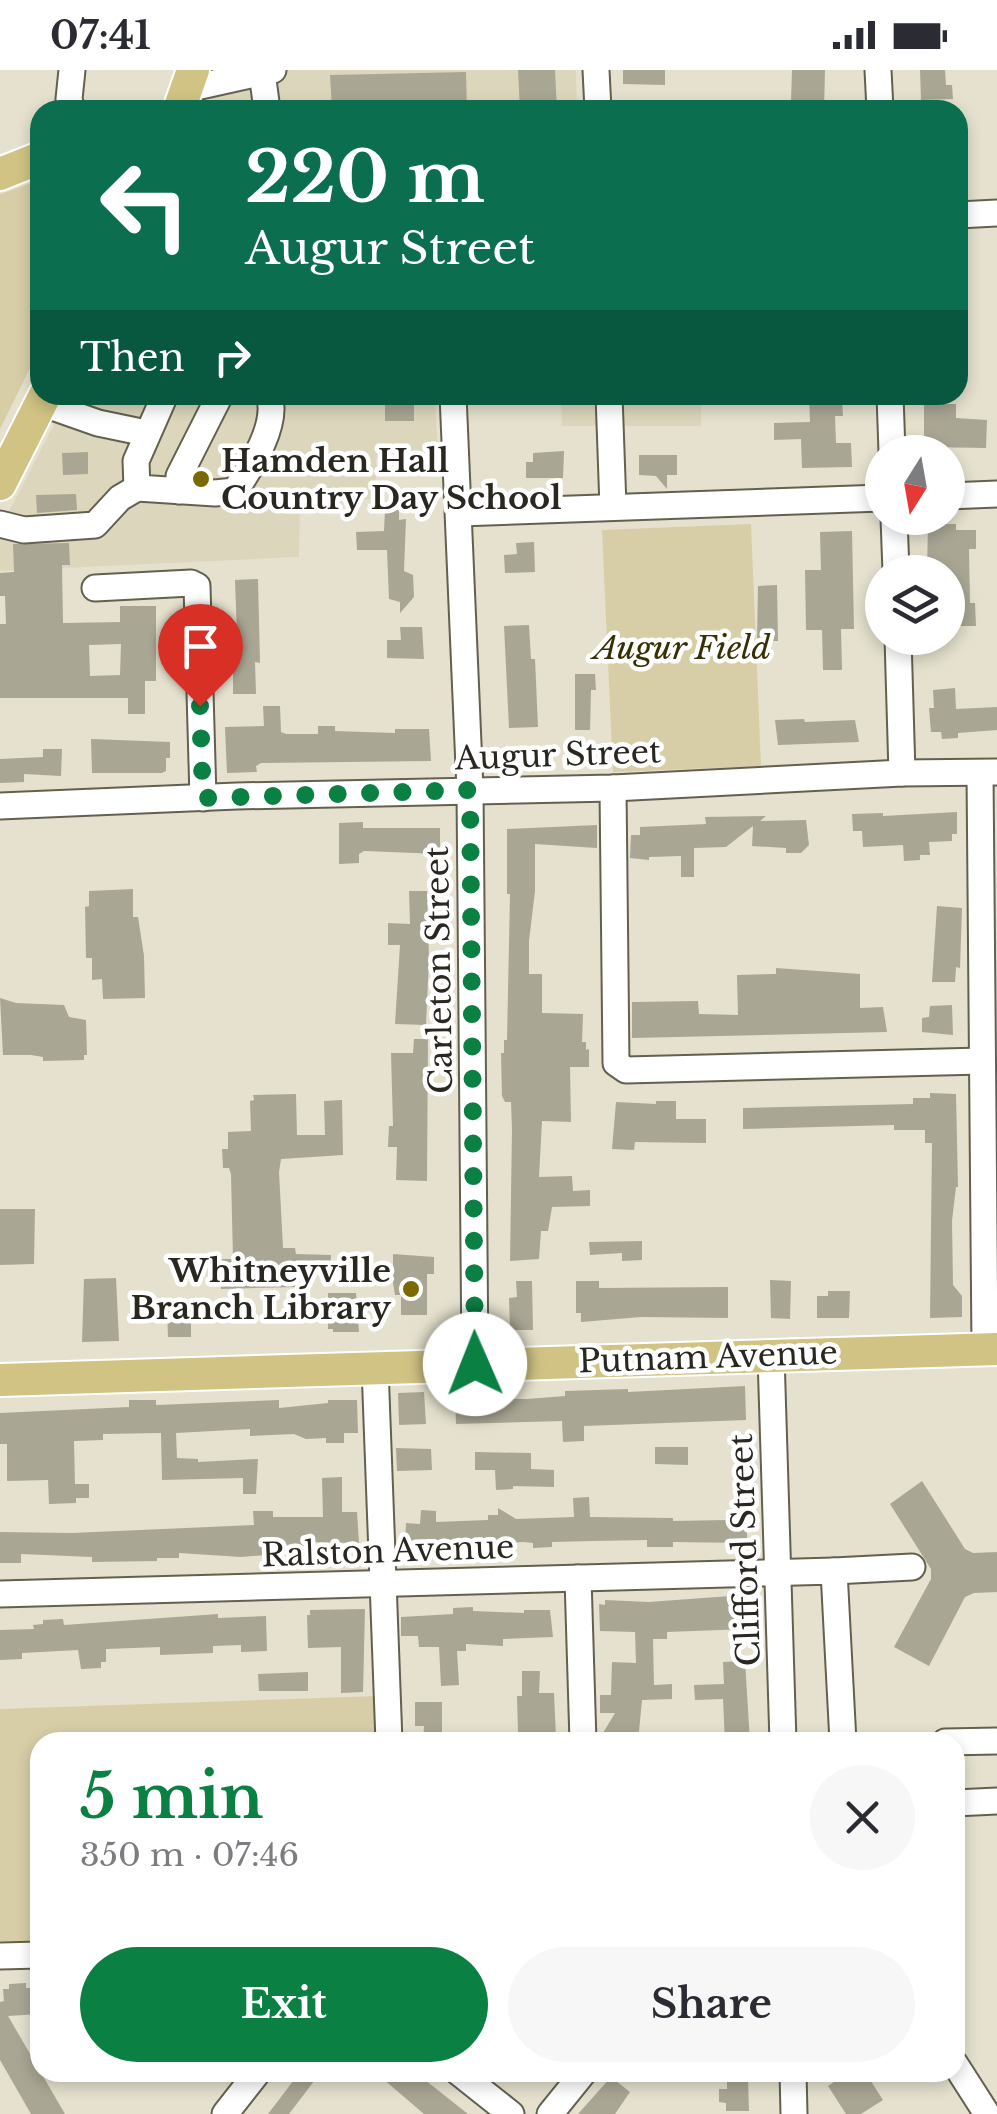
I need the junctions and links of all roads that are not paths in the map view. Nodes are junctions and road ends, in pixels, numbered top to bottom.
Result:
1 (72, 70) edge
2 (596, 70) edge
3 (878, 70) edge
4 (268, 71) edge
5 (186, 90) edge
6 (69, 100) edge
7 (267, 100) edge
8 (598, 100) edge
9 (880, 100) edge
10 (30, 162) edge
11 (0, 174) edge
12 (968, 214) edge
13 (997, 214) edge
14 (39, 405) edge
15 (56, 405) edge
16 (160, 405) edge
17 (215, 405) edge
18 (272, 405) edge
19 (454, 405) edge
20 (609, 405) edge
21 (890, 405) edge
22 (146, 433) junction
23 (891, 435) edge
24 (0, 484) edge
25 (137, 488) junction
26 (179, 491) junction
27 (997, 494) edge
28 (965, 495) edge
29 (865, 499) edge
30 (613, 507) junction
31 (460, 513) junction
32 (0, 524) edge
33 (95, 588) dead end
34 (899, 655) edge
35 (902, 773) junction
36 (988, 773) edge
37 (613, 788) junction
38 (470, 790) junction
39 (203, 798) junction
40 (0, 806) edge
41 (982, 1061) junction
42 (991, 1349) edge
43 (771, 1356) junction
44 (475, 1364) junction
45 (375, 1367) junction
46 (0, 1380) edge
47 (912, 1567) dead end
48 (778, 1570) junction
49 (834, 1571) junction
50 (578, 1578) junction
51 (382, 1585) junction
52 (0, 1594) edge
53 (389, 1732) edge
54 (583, 1732) edge
55 (783, 1732) edge
56 (842, 1732) edge
57 (997, 1741) edge
58 (965, 1742) edge
59 (997, 1801) edge
60 (965, 1803) edge
61 (30, 1955) edge
62 (0, 1956) edge
63 (965, 2080) edge
64 (250, 2082) edge
65 (471, 2082) edge
66 (576, 2082) edge
67 (793, 2082) edge
68 (226, 2114) edge
69 (511, 2114) edge
70 (550, 2114) edge
71 (794, 2114) edge
72 (987, 2114) edge

1 - 6 street
2 - 8 street
3 - 9 street
4 - 5 street
4 - 7 street
10 - 11 main road
12 - 13 street
14 - 24 main road
15 - 22 street
16 - 22 street
17 - 26 street
18 - 26 street
19 - 31 street, Carleton Street
20 - 30 street
21 - 23 street
22 - 25 street
25 - 26 street
25 - 32 street
27 - 28 street
29 - 30 street
30 - 31 street
31 - 38 street, Carleton Street
33 - 39 street
34 - 35 street
35 - 36 street, Augur Street
35 - 37 street, Augur Street
36 - 41 street
37 - 38 street, Augur Street
37 - 41 street
38 - 39 street, Augur Street
38 - 44 street, Carleton Street
39 - 40 street, Augur Street
41 - 42 street
42 - 43 main road, Putnam Avenue
43 - 44 main road, Putnam Avenue
43 - 48 street, Clifford Street
44 - 45 main road, Putnam Avenue
45 - 46 main road, Putnam Avenue
45 - 51 street
47 - 49 street, Ralston Avenue
48 - 49 street, Ralston Avenue
48 - 50 street, Ralston Avenue
48 - 55 street, Clifford Street
49 - 56 street
50 - 51 street, Ralston Avenue
50 - 54 street
51 - 52 street, Ralston Avenue
51 - 53 street
57 - 58 street
59 - 60 street
61 - 62 street
63 - 72 street
64 - 68 street
65 - 69 street
66 - 70 street
67 - 71 street

